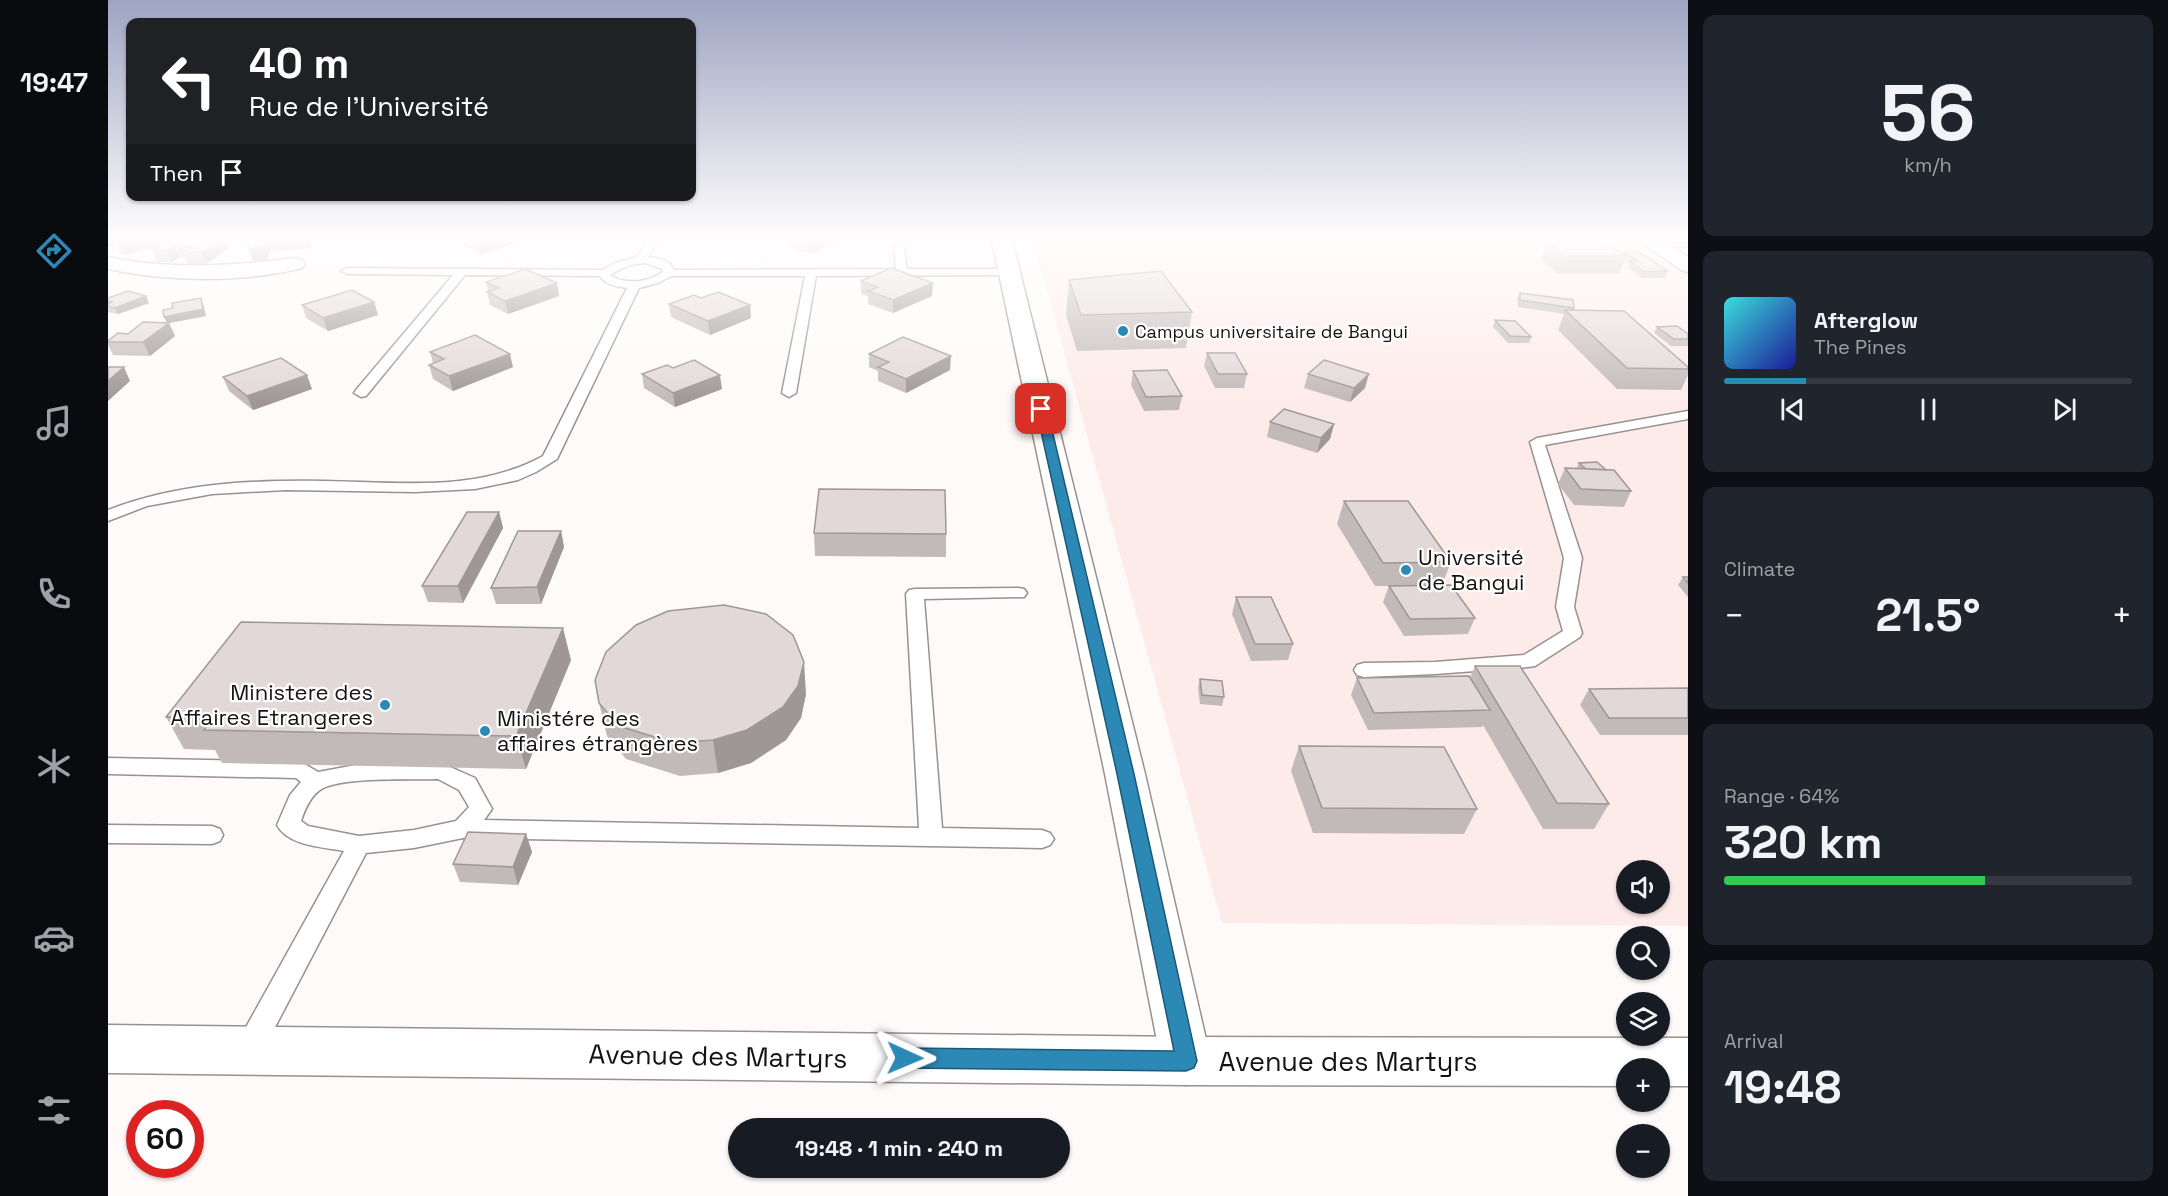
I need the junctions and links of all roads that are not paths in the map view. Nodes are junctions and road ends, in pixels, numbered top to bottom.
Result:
1 (445, 292) edge
2 (631, 292) edge
3 (808, 292) edge
4 (1015, 292) edge
5 (361, 393) dead end
6 (789, 393) dead end
7 (1688, 415) edge
8 (108, 516) edge
9 (1018, 593) dead end
10 (1365, 670) dead end
11 (108, 766) edge
12 (315, 781) junction
13 (463, 828) junction
14 (108, 834) edge
15 (212, 835) dead end
16 (931, 836) junction
17 (1042, 839) dead end
18 (359, 845) junction
19 (108, 1049) edge
20 (247, 1051) junction
21 (1186, 1061) junction
22 (1688, 1062) edge

1 - 5 lane
2 - 8 lane
3 - 6 lane
4 - 21 street
7 - 10 lane
9 - 16 lane
11 - 12 lane
12 - 13 lane
12 - 18 lane
13 - 16 lane
13 - 18 lane
14 - 15 lane
16 - 17 lane
18 - 20 lane
19 - 20 street, Avenue des Martyrs
20 - 21 street, Avenue des Martyrs
21 - 22 street, Avenue des Martyrs

